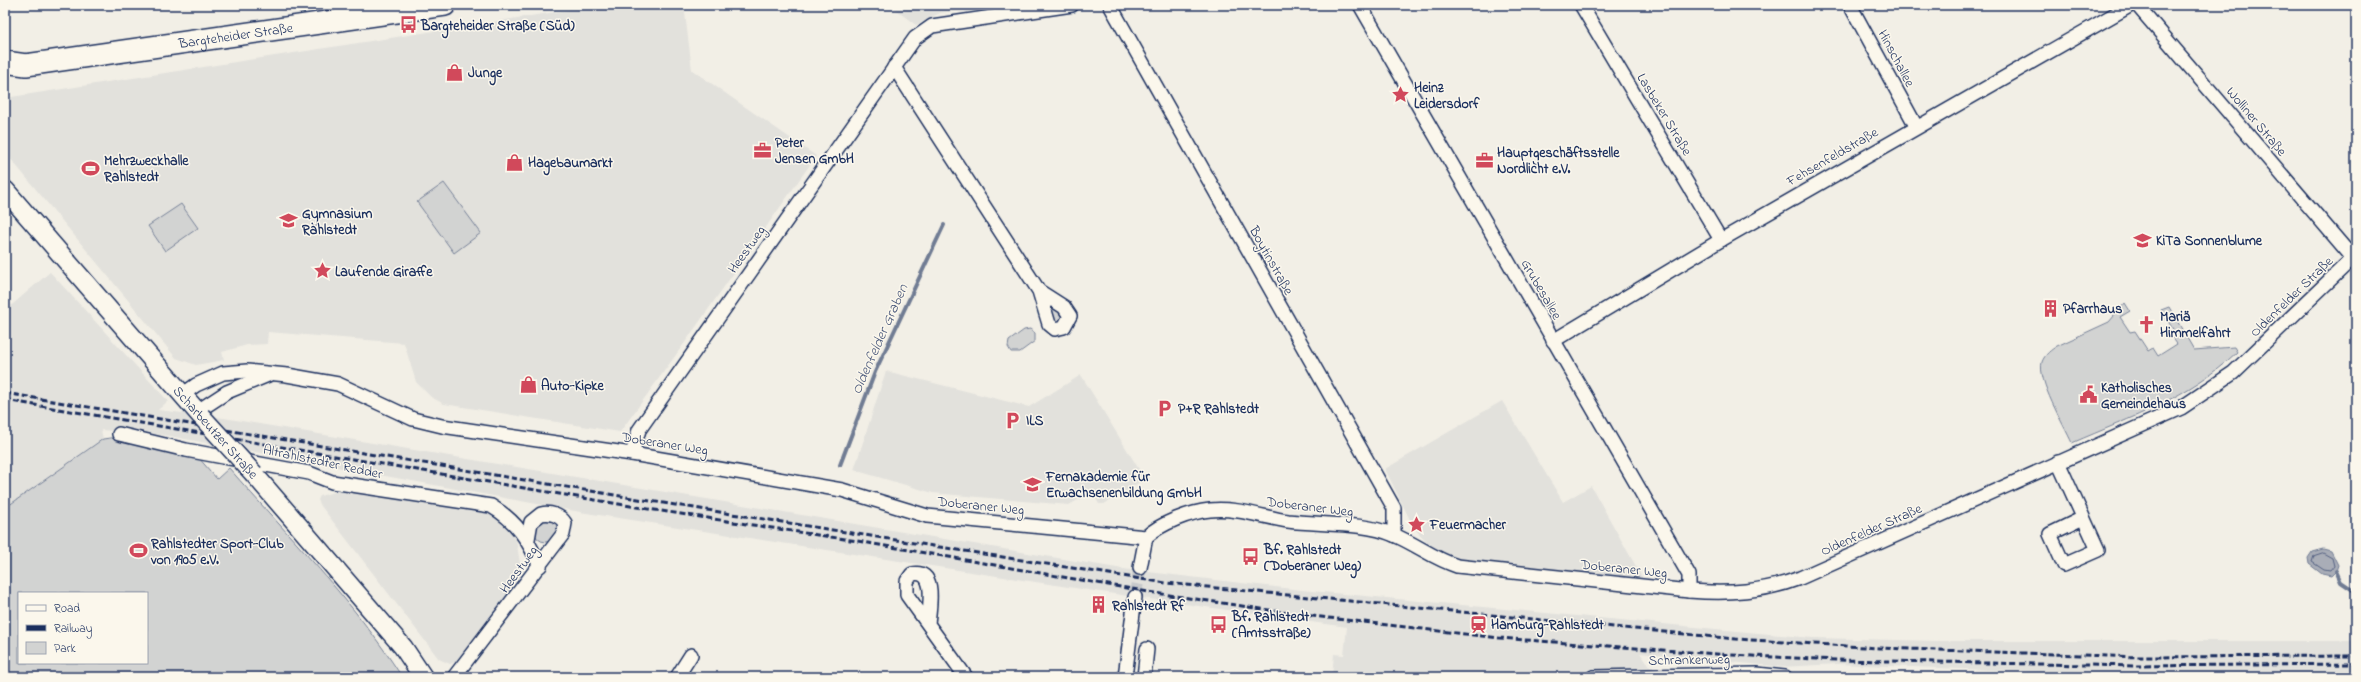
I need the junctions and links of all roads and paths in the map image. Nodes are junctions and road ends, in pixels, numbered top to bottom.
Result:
1 (445, 5) edge
2 (1072, 5) edge
3 (1110, 5) edge
4 (1360, 5) edge
5 (1581, 5) edge
6 (1850, 5) edge
7 (2131, 5) edge
8 (2137, 5) edge
9 (5, 62) edge
10 (26, 65) junction
11 (894, 67) junction
12 (5, 78) edge
13 (1916, 126) junction
14 (5, 190) edge
15 (1720, 240) junction
16 (2354, 256) edge
17 (1039, 291) dead end
18 (1553, 341) junction
19 (270, 374) junction
20 (182, 394) junction
21 (200, 414) junction
22 (119, 434) dead end
23 (632, 454) junction
24 (2058, 462) junction
25 (2083, 518) dead end
26 (1394, 535) junction
27 (1146, 537) junction
28 (528, 539) junction
29 (540, 566) junction
30 (1140, 568) tunnel mouth
31 (1689, 591) junction
32 (1135, 597) tunnel mouth
33 (928, 624) dead end
34 (1146, 649) dead end
35 (691, 655) dead end
36 (1756, 675) edge
37 (423, 677) edge
38 (454, 677) edge
39 (677, 677) edge
40 (966, 677) edge
41 (1125, 677) edge
42 (1144, 677) edge
43 (1592, 677) edge
44 (1785, 677) edge

1 - 10 main road, Bargteheider Straße
2 - 11 street, Heestweg
3 - 26 street, Boytinstraße
4 - 18 street, Grubesallee
5 - 15 street, Lasbeker Straße
6 - 13 street, Hinschallee
7 - 13 street, Fehsenfeldstraße
8 - 16 street, Wolliner Straße
9 - 10 main road, Bargteheider Straße
10 - 12 main road, Bargteheider Straße
11 - 17 street
11 - 23 street, Heestweg
13 - 15 street, Fehsenfeldstraße
14 - 20 main road, Scharbeutzer Straße
15 - 18 street, Fehsenfeldstraße
16 - 24 street, Oldenfelder Straße
18 - 31 street, Grubesallee
19 - 20 street, Doberaner Weg
19 - 21 street, Doberaner Weg
19 - 23 street, Doberaner Weg
20 - 21 main road, Scharbeutzer Straße
21 - 37 main road, Scharbeutzer Straße, bridge
22 - 28 street, Altrahlstedter Redder
23 - 27 street, Doberaner Weg
24 - 25 street
24 - 31 street, Oldenfelder Straße
26 - 27 street, Doberaner Weg
26 - 31 street, Doberaner Weg
27 - 30 street
28 - 29 street, Altrahlstedter Redder
28 - 29 street, Heestweg
29 - 38 street, Heestweg
32 - 41 street
33 - 40 street
34 - 42 street
35 - 39 street
36 - 43 street, Schrankenweg
36 - 44 street, Schrankenweg

